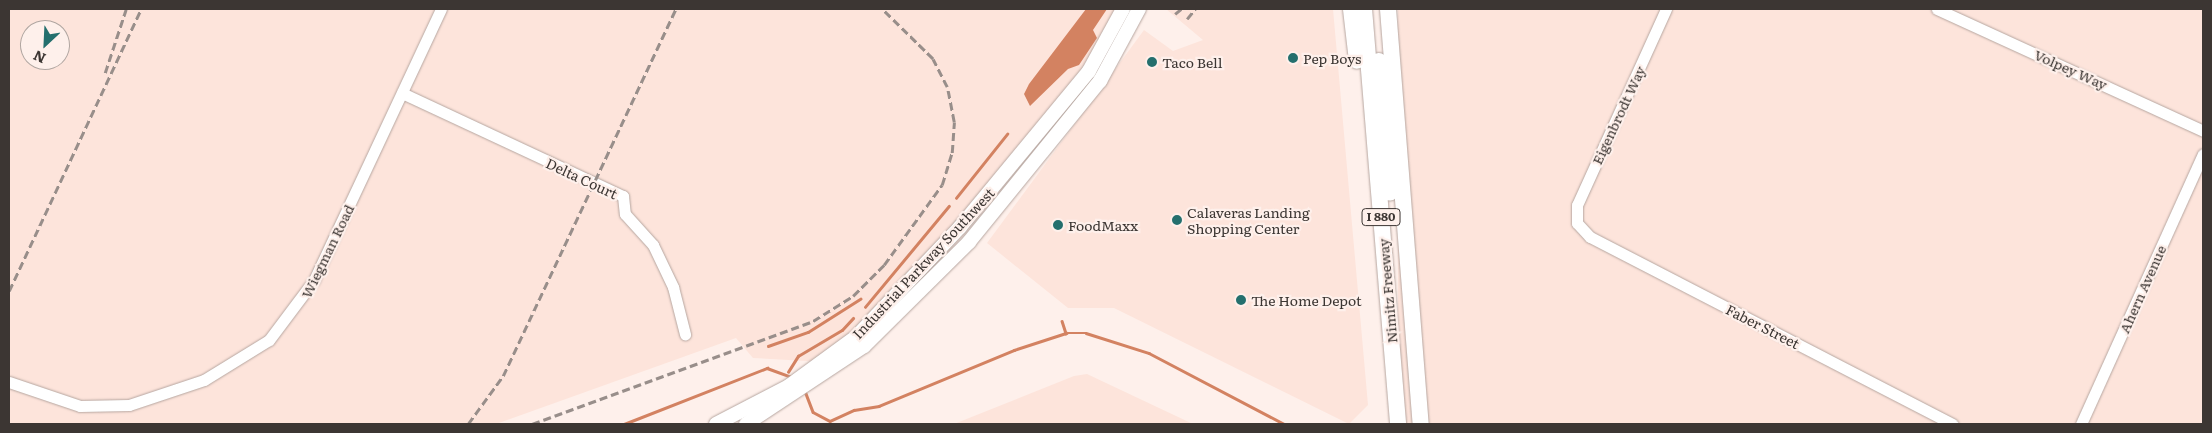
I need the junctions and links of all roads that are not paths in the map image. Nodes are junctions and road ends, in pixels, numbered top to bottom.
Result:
1 (441, 9) edge
2 (1123, 9) edge
3 (1139, 9) edge
4 (1351, 9) edge
5 (1364, 9) edge
6 (1375, 9) edge
7 (1388, 9) edge
8 (1398, 9) edge
9 (1666, 9) edge
10 (1937, 9) edge
11 (402, 93) junction
12 (2203, 131) edge
13 (1374, 133) junction
14 (2203, 154) edge
15 (1577, 223) joint
16 (960, 227) junction
17 (969, 242) junction
18 (685, 334) dead end
19 (828, 367) junction
20 (9, 382) edge
21 (750, 418) edge
22 (716, 424) edge
23 (1398, 424) edge
24 (1409, 424) edge
25 (1421, 424) edge
26 (1430, 424) edge
27 (1952, 424) edge
28 (2081, 424) edge

1 - 11 street, Wiegman Road
2 - 16 main road, Industrial Parkway Southwest
3 - 17 main road, Industrial Parkway Southwest
4 - 13 highway
5 - 13 highway, Nimitz Freeway / I 880
6 - 24 highway, I 880
7 - 25 highway, I 880
8 - 26 highway, I 880
9 - 15 street, Eigenbrodt Way
10 - 12 street, Volpey Way
11 - 18 street, Delta Court
11 - 20 street, Wiegman Road
13 - 23 highway, Nimitz Freeway / I 880
14 - 28 street, Ahern Avenue
15 - 27 street, Faber Street
16 - 17 main road
16 - 19 main road, Industrial Parkway Southwest
17 - 19 main road, Industrial Parkway Southwest
19 - 21 main road, Industrial Parkway Southwest
21 - 22 main road, Industrial Parkway Southwest

